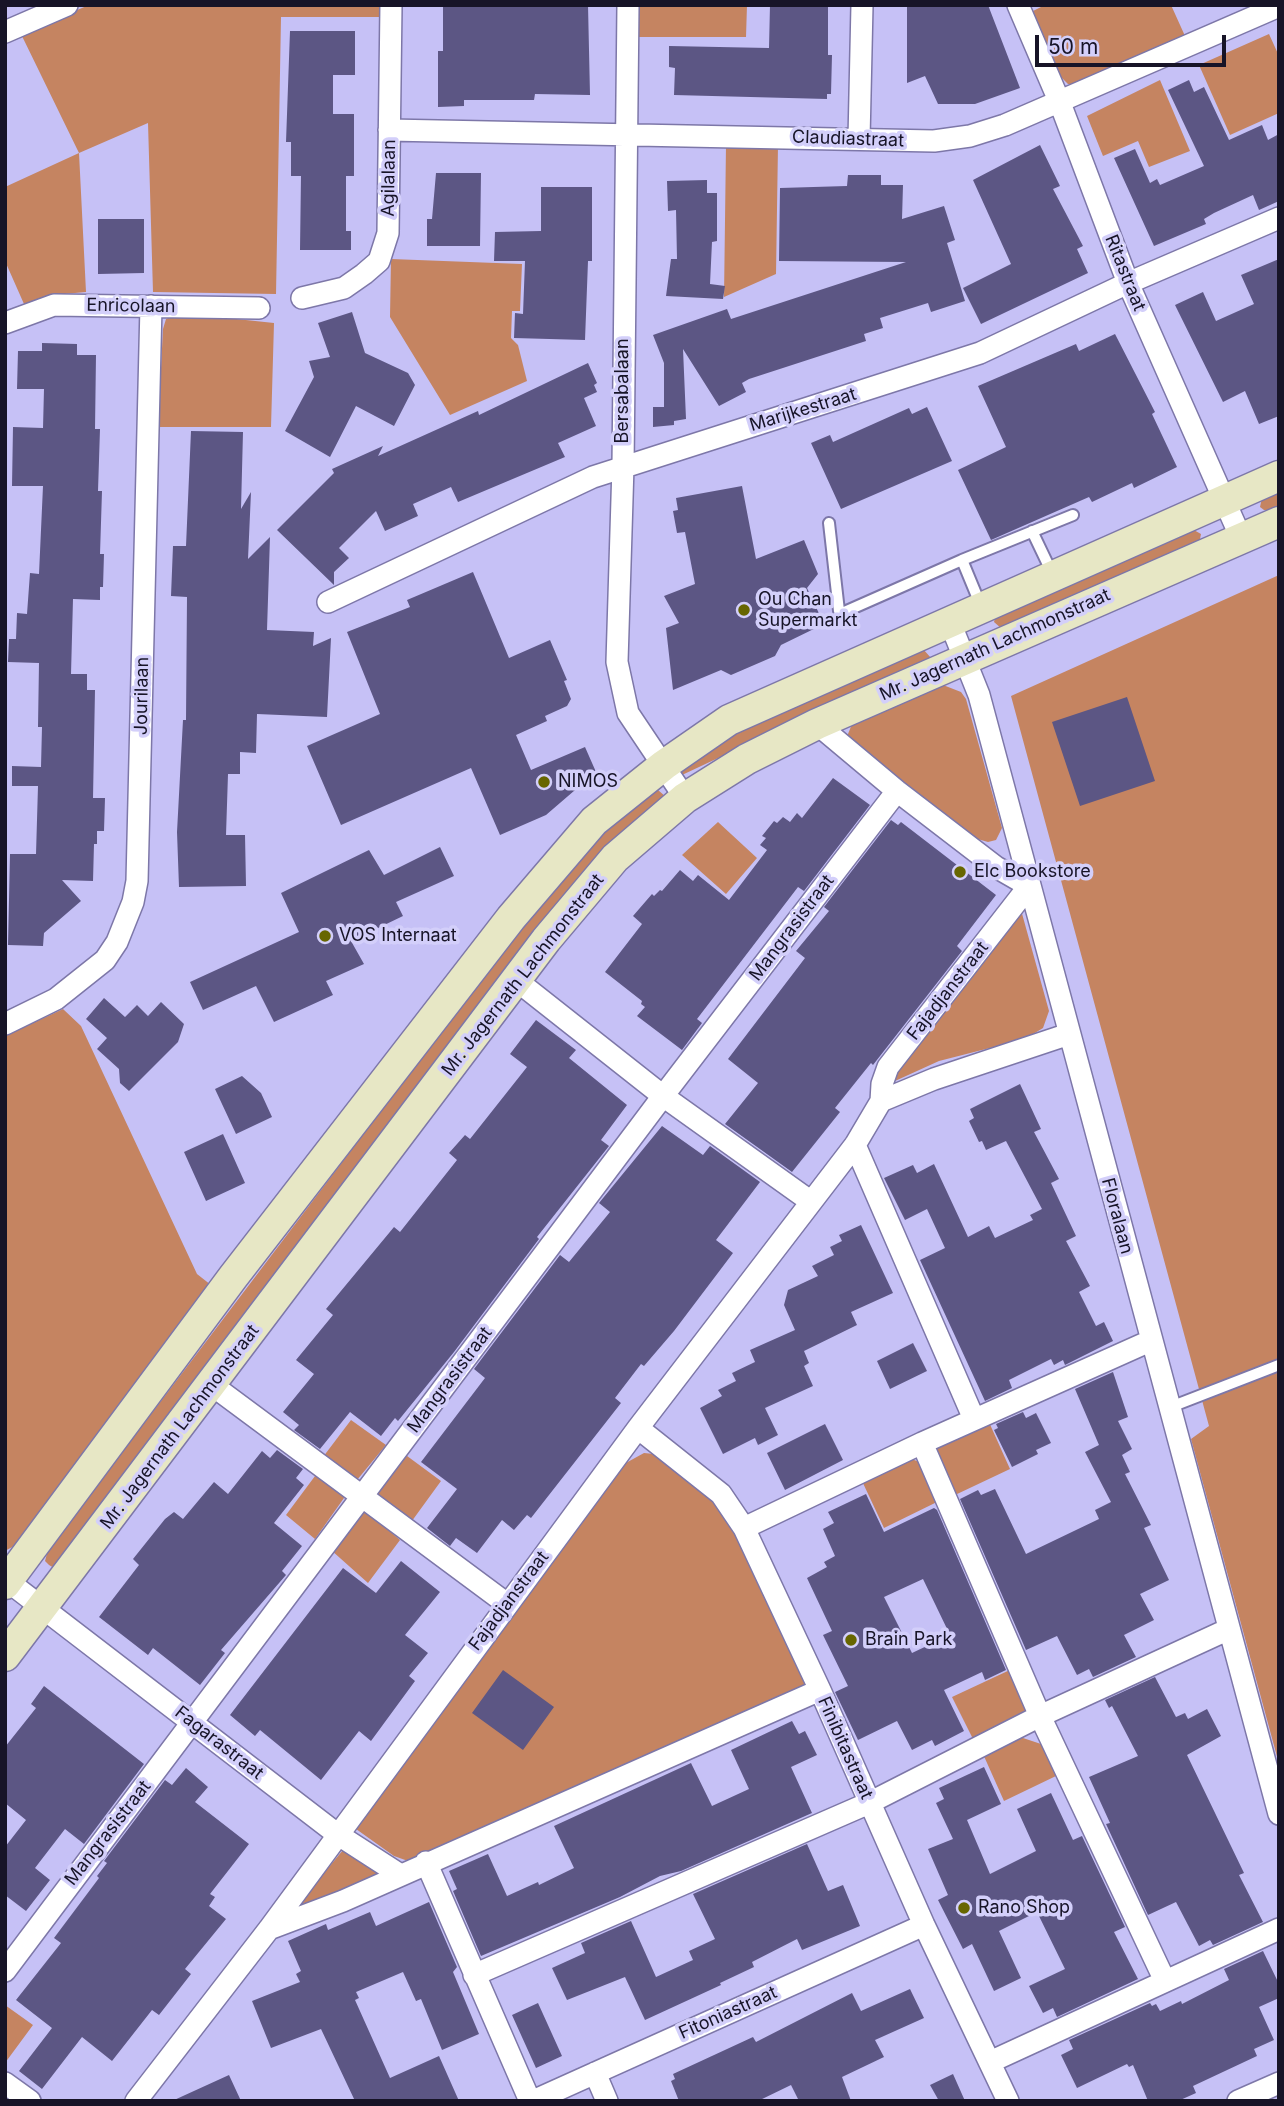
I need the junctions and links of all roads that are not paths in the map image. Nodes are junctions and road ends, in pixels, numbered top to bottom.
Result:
1 (67, 5) edge
2 (391, 5) edge
3 (628, 5) edge
4 (862, 5) edge
5 (1018, 5) edge
6 (1279, 6) edge
7 (5, 32) edge
8 (1060, 103) junction
9 (389, 130) junction
10 (625, 133) junction
11 (859, 138) junction
12 (1279, 218) edge
13 (1128, 284) junction
14 (302, 298) dead end
15 (151, 306) junction
16 (260, 308) dead end
17 (5, 323) edge
18 (623, 466) junction
19 (1279, 476) edge
20 (1224, 500) junction
21 (1073, 515) dead end
22 (1279, 522) edge
23 (829, 523) dead end
24 (1032, 531) junction
25 (1241, 538) junction
26 (962, 560) junction
27 (1053, 575) junction
28 (328, 602) dead end
29 (981, 606) junction
30 (948, 620) junction
31 (965, 659) junction
32 (817, 724) junction
33 (664, 765) junction
34 (897, 791) junction
35 (685, 798) junction
36 (1029, 886) junction
37 (516, 980) junction
38 (5, 1024) edge
39 (1069, 1034) junction
40 (663, 1096) junction
41 (881, 1101) junction
42 (855, 1145) junction
43 (810, 1201) junction
44 (1150, 1341) junction
45 (1279, 1365) edge
46 (212, 1385) junction
47 (1168, 1408) junction
48 (974, 1419) junction
49 (638, 1428) junction
50 (922, 1443) junction
51 (363, 1497) junction
52 (744, 1528) junction
53 (6, 1581) edge
54 (507, 1604) junction
55 (41, 1608) junction
56 (1229, 1629) junction
57 (5, 1656) edge
58 (820, 1690) junction
59 (1040, 1716) junction
60 (193, 1723) junction
61 (869, 1803) junction
62 (1279, 1814) edge
63 (337, 1835) junction
64 (426, 1862) junction
65 (399, 1874) junction
66 (924, 1925) junction
67 (269, 1929) junction
68 (1279, 1929) edge
69 (5, 1971) edge
70 (474, 1975) junction
71 (1165, 1981) junction
72 (990, 2062) junction
73 (595, 2073) junction
74 (5, 2083) edge
75 (1279, 2083) edge
76 (30, 2101) edge
77 (136, 2101) edge
78 (531, 2101) edge
79 (607, 2101) edge
80 (1008, 2101) edge
81 (1238, 2101) edge

1 - 7 street
2 - 9 street, Agilalaan
3 - 10 street, Bersabalaan
4 - 11 street
5 - 8 street, Ritastraat
6 - 8 street, Claudiastraat
8 - 11 street, Claudiastraat
8 - 13 street, Ritastraat
9 - 10 street, Claudiastraat
9 - 14 street, Agilalaan
10 - 11 street, Claudiastraat
10 - 18 street, Bersabalaan
12 - 13 street, Marijkestraat
13 - 18 street, Marijkestraat
13 - 20 street, Ritastraat
15 - 16 street, Enricolaan
15 - 17 street, Enricolaan
15 - 38 street, Jourilaan
18 - 28 street, Marijkestraat
18 - 33 street, Bersabalaan
19 - 20 main road
20 - 25 street, Ritastraat
20 - 27 main road
21 - 24 lane
22 - 25 main road, Mr. Jagernath Lachmonstraat
23 - 26 lane
24 - 26 lane
24 - 27 lane
25 - 31 main road, Mr. Jagernath Lachmonstraat
26 - 29 lane
27 - 29 main road
29 - 30 main road
30 - 31 street, Floralaan
30 - 33 main road
31 - 32 main road, Mr. Jagernath Lachmonstraat
31 - 36 street, Floralaan
32 - 34 street
32 - 35 main road, Mr. Jagernath Lachmonstraat
33 - 35 street, Bersabalaan
33 - 53 main road
34 - 36 street
34 - 40 street, Mangrasistraat
35 - 37 main road, Mr. Jagernath Lachmonstraat
36 - 39 street, Floralaan
36 - 41 street, Fajadjanstraat
37 - 40 street
37 - 46 main road, Mr. Jagernath Lachmonstraat
39 - 41 street
39 - 44 street, Floralaan
40 - 43 street
40 - 51 street, Mangrasistraat
41 - 42 street, Fajadjanstraat
42 - 43 street, Fajadjanstraat
42 - 48 street
43 - 49 street, Fajadjanstraat
44 - 47 street, Floralaan
44 - 48 street
45 - 47 lane
46 - 51 street
46 - 55 main road, Mr. Jagernath Lachmonstraat
47 - 56 street, Floralaan
48 - 50 street
49 - 52 street, Finibitastraat
49 - 54 street, Fajadjanstraat
50 - 52 street
50 - 59 street
51 - 54 street
51 - 60 street, Mangrasistraat
52 - 58 street, Finibitastraat
53 - 55 street, Fagarastraat
54 - 63 street, Fajadjanstraat
55 - 57 main road, Mr. Jagernath Lachmonstraat
55 - 60 street, Fagarastraat
56 - 59 street
56 - 62 street, Floralaan
58 - 61 street, Finibitastraat
58 - 64 street
59 - 61 street
59 - 71 street
60 - 63 street, Fagarastraat
60 - 69 street, Mangrasistraat
61 - 66 street, Finibitastraat
61 - 70 street
63 - 65 street, Fagarastraat
63 - 67 street, Fajadjanstraat
64 - 65 street
64 - 70 street
65 - 67 street
66 - 72 street, Finibitastraat
66 - 73 street, Fitoniastraat
67 - 77 street, Fajadjanstraat
68 - 71 street
70 - 78 street
71 - 72 street
72 - 80 street, Finibitastraat
73 - 78 street, Fitoniastraat
73 - 79 street
74 - 76 street
75 - 81 street

